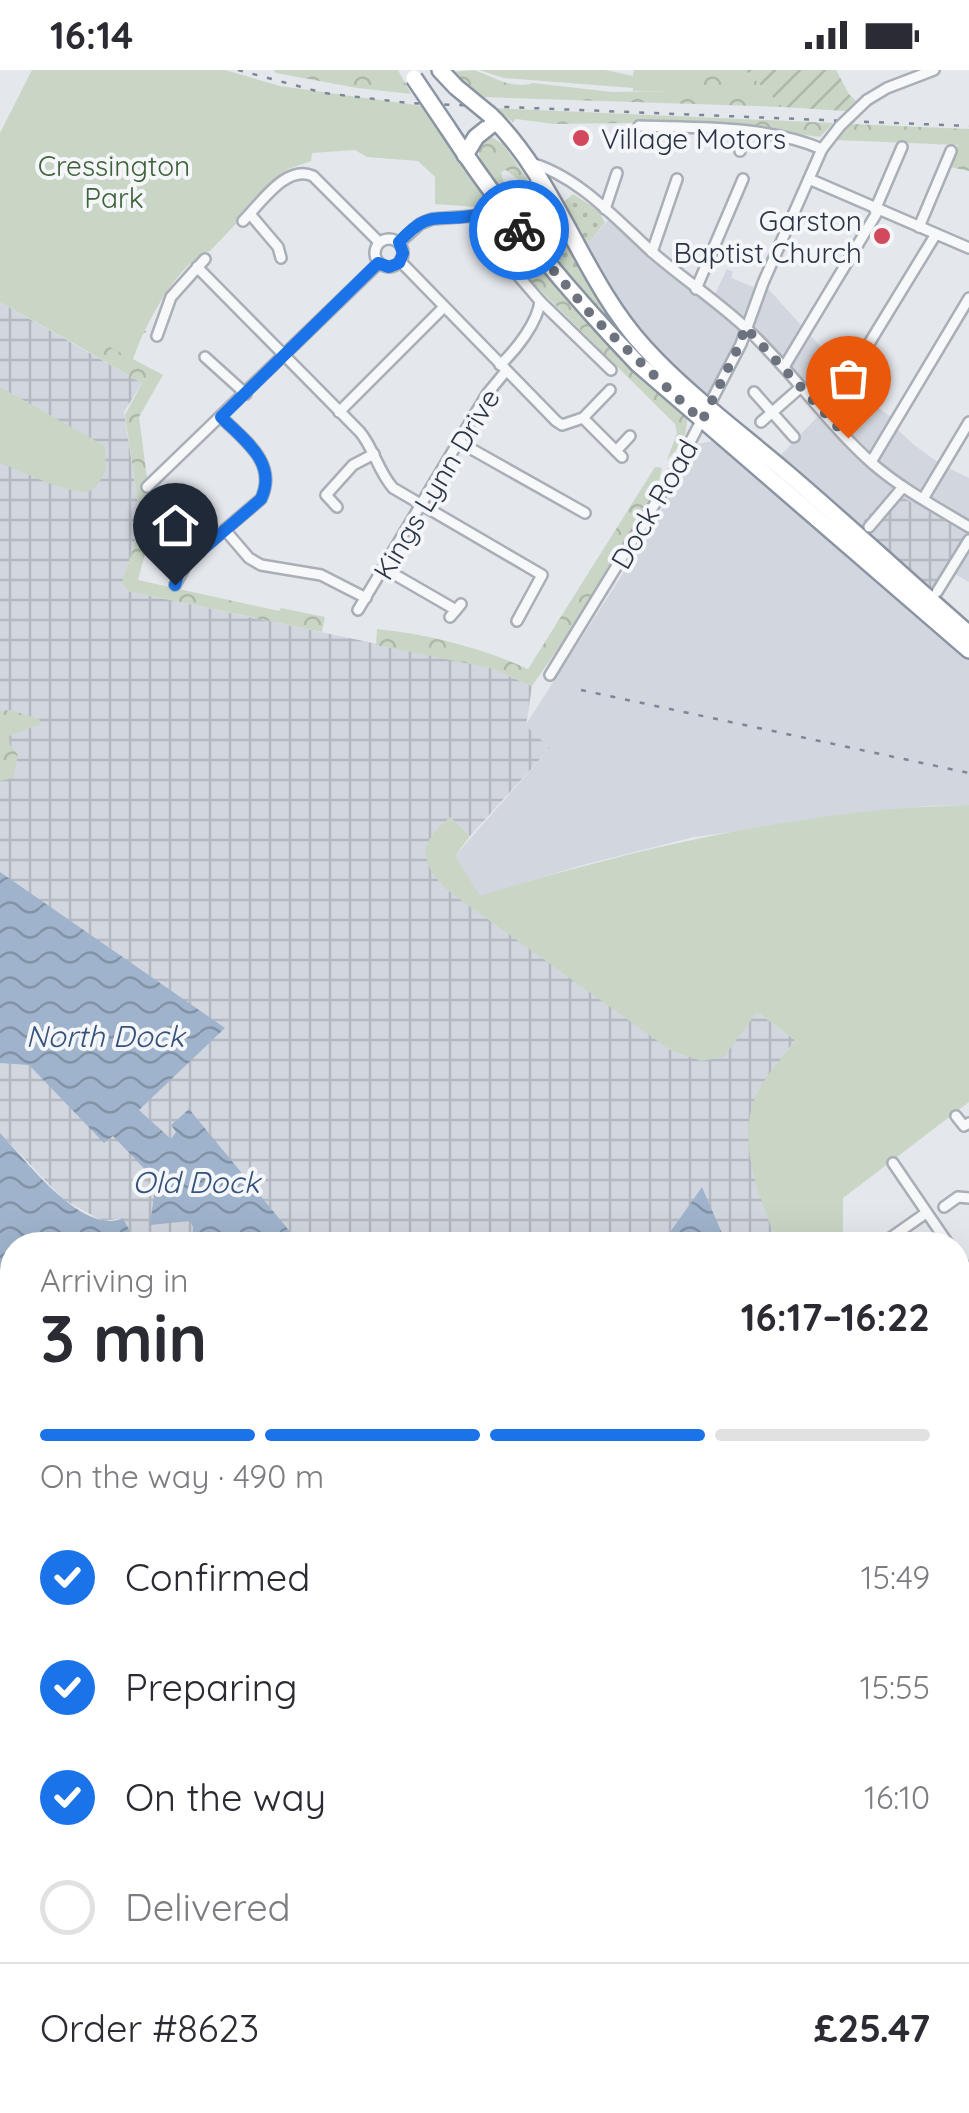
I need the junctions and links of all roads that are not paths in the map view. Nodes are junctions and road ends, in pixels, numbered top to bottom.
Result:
1 (440, 70) edge
2 (934, 70) edge
3 (411, 74) edge
4 (493, 118) junction
5 (740, 132) junction
6 (648, 145) dead end
7 (902, 147) dead end
8 (822, 149) junction
9 (952, 150) dead end
10 (740, 152) dead end
11 (465, 154) junction
12 (525, 161) junction
13 (617, 174) dead end
14 (809, 179) junction
15 (678, 180) dead end
16 (743, 180) dead end
17 (539, 181) junction
18 (605, 209) junction
19 (877, 210) junction
20 (505, 211) junction
21 (919, 227) junction
22 (936, 234) junction
23 (379, 242) junction
24 (399, 242) junction
25 (290, 243) dead end
26 (484, 246) dead end
27 (969, 248) edge
28 (652, 252) junction
29 (205, 259) dead end
30 (400, 261) junction
31 (378, 263) junction
32 (196, 267) junction
33 (696, 289) junction
34 (969, 298) edge
35 (540, 301) junction
36 (443, 308) junction
37 (745, 327) junction
38 (157, 336) dead end
39 (205, 356) dead end
40 (283, 358) junction
41 (784, 367) junction
42 (503, 368) junction
43 (610, 370) dead end
44 (801, 387) junction
45 (610, 390) dead end
46 (754, 392) dead end
47 (246, 394) junction
48 (339, 412) junction
49 (772, 412) junction
50 (705, 414) junction
51 (826, 414) junction
52 (221, 417) junction
53 (583, 418) junction
54 (760, 422) dead end
55 (969, 422) edge
56 (630, 436) dead end
57 (794, 436) dead end
58 (459, 442) junction
59 (374, 454) junction
60 (871, 462) junction
61 (147, 487) dead end
62 (902, 488) junction
63 (924, 499) junction
64 (421, 506) junction
65 (337, 507) dead end
66 (585, 514) dead end
67 (869, 527) dead end
68 (969, 527) edge
69 (225, 530) junction
70 (969, 540) edge
71 (385, 570) junction
72 (175, 585) dead end
73 (937, 592) dead end
74 (366, 598) junction
75 (358, 610) dead end
76 (456, 610) dead end
77 (516, 620) dead end
78 (969, 634) edge
79 (969, 650) edge
80 (550, 676) dead end
81 (956, 1116) dead end
82 (969, 1123) edge
83 (887, 1178) dead end
84 (969, 1198) edge
85 (926, 1212) junction
86 (957, 1215) dead end
87 (899, 1232) edge
88 (940, 1232) edge

1 - 4 highway, bridge
2 - 8 street, Dock Road, bridge
3 - 11 highway, bridge
4 - 11 highway
4 - 12 highway
5 - 6 street
5 - 8 street
5 - 10 street
7 - 19 street
8 - 14 street, Dock Road
9 - 21 street
11 - 20 highway
12 - 17 highway
12 - 18 street
13 - 18 street
14 - 19 street
14 - 37 street, Dock Road
15 - 28 street
16 - 33 street
17 - 20 highway
17 - 50 highway
18 - 28 street
19 - 21 street
19 - 41 street
20 - 24 street
20 - 50 highway
21 - 22 street
22 - 27 street
22 - 51 street
23 - 24 street
23 - 25 street
23 - 31 street
24 - 30 street
26 - 35 street
28 - 33 street
29 - 32 street
30 - 31 street
30 - 36 street
31 - 40 street
32 - 38 street
32 - 40 street
33 - 37 street
34 - 60 street
35 - 42 street, Kings Lynn Drive
35 - 43 street
36 - 42 street
36 - 48 street
37 - 41 street
37 - 50 street, Dock Road
39 - 47 street
40 - 47 street
40 - 48 street
41 - 44 street
42 - 53 street
42 - 58 street, Kings Lynn Drive
44 - 49 street
44 - 51 street
45 - 53 street
46 - 49 street
47 - 52 street
48 - 59 street
49 - 54 street
49 - 57 street
50 - 78 highway
50 - 79 highway
50 - 80 street, Dock Road
51 - 60 street
52 - 61 street
52 - 69 street
53 - 56 street
55 - 63 street
58 - 64 street, Kings Lynn Drive
58 - 66 street
59 - 64 street
59 - 65 street
60 - 62 street
62 - 63 street
62 - 67 street
63 - 68 street
64 - 71 street, Kings Lynn Drive
64 - 77 street
69 - 72 street
69 - 74 street, Kings Lynn Drive
70 - 73 street
71 - 74 street, Kings Lynn Drive
71 - 76 street
74 - 75 street, Kings Lynn Drive
81 - 82 street
83 - 85 street
84 - 86 street
85 - 87 street
85 - 88 street

